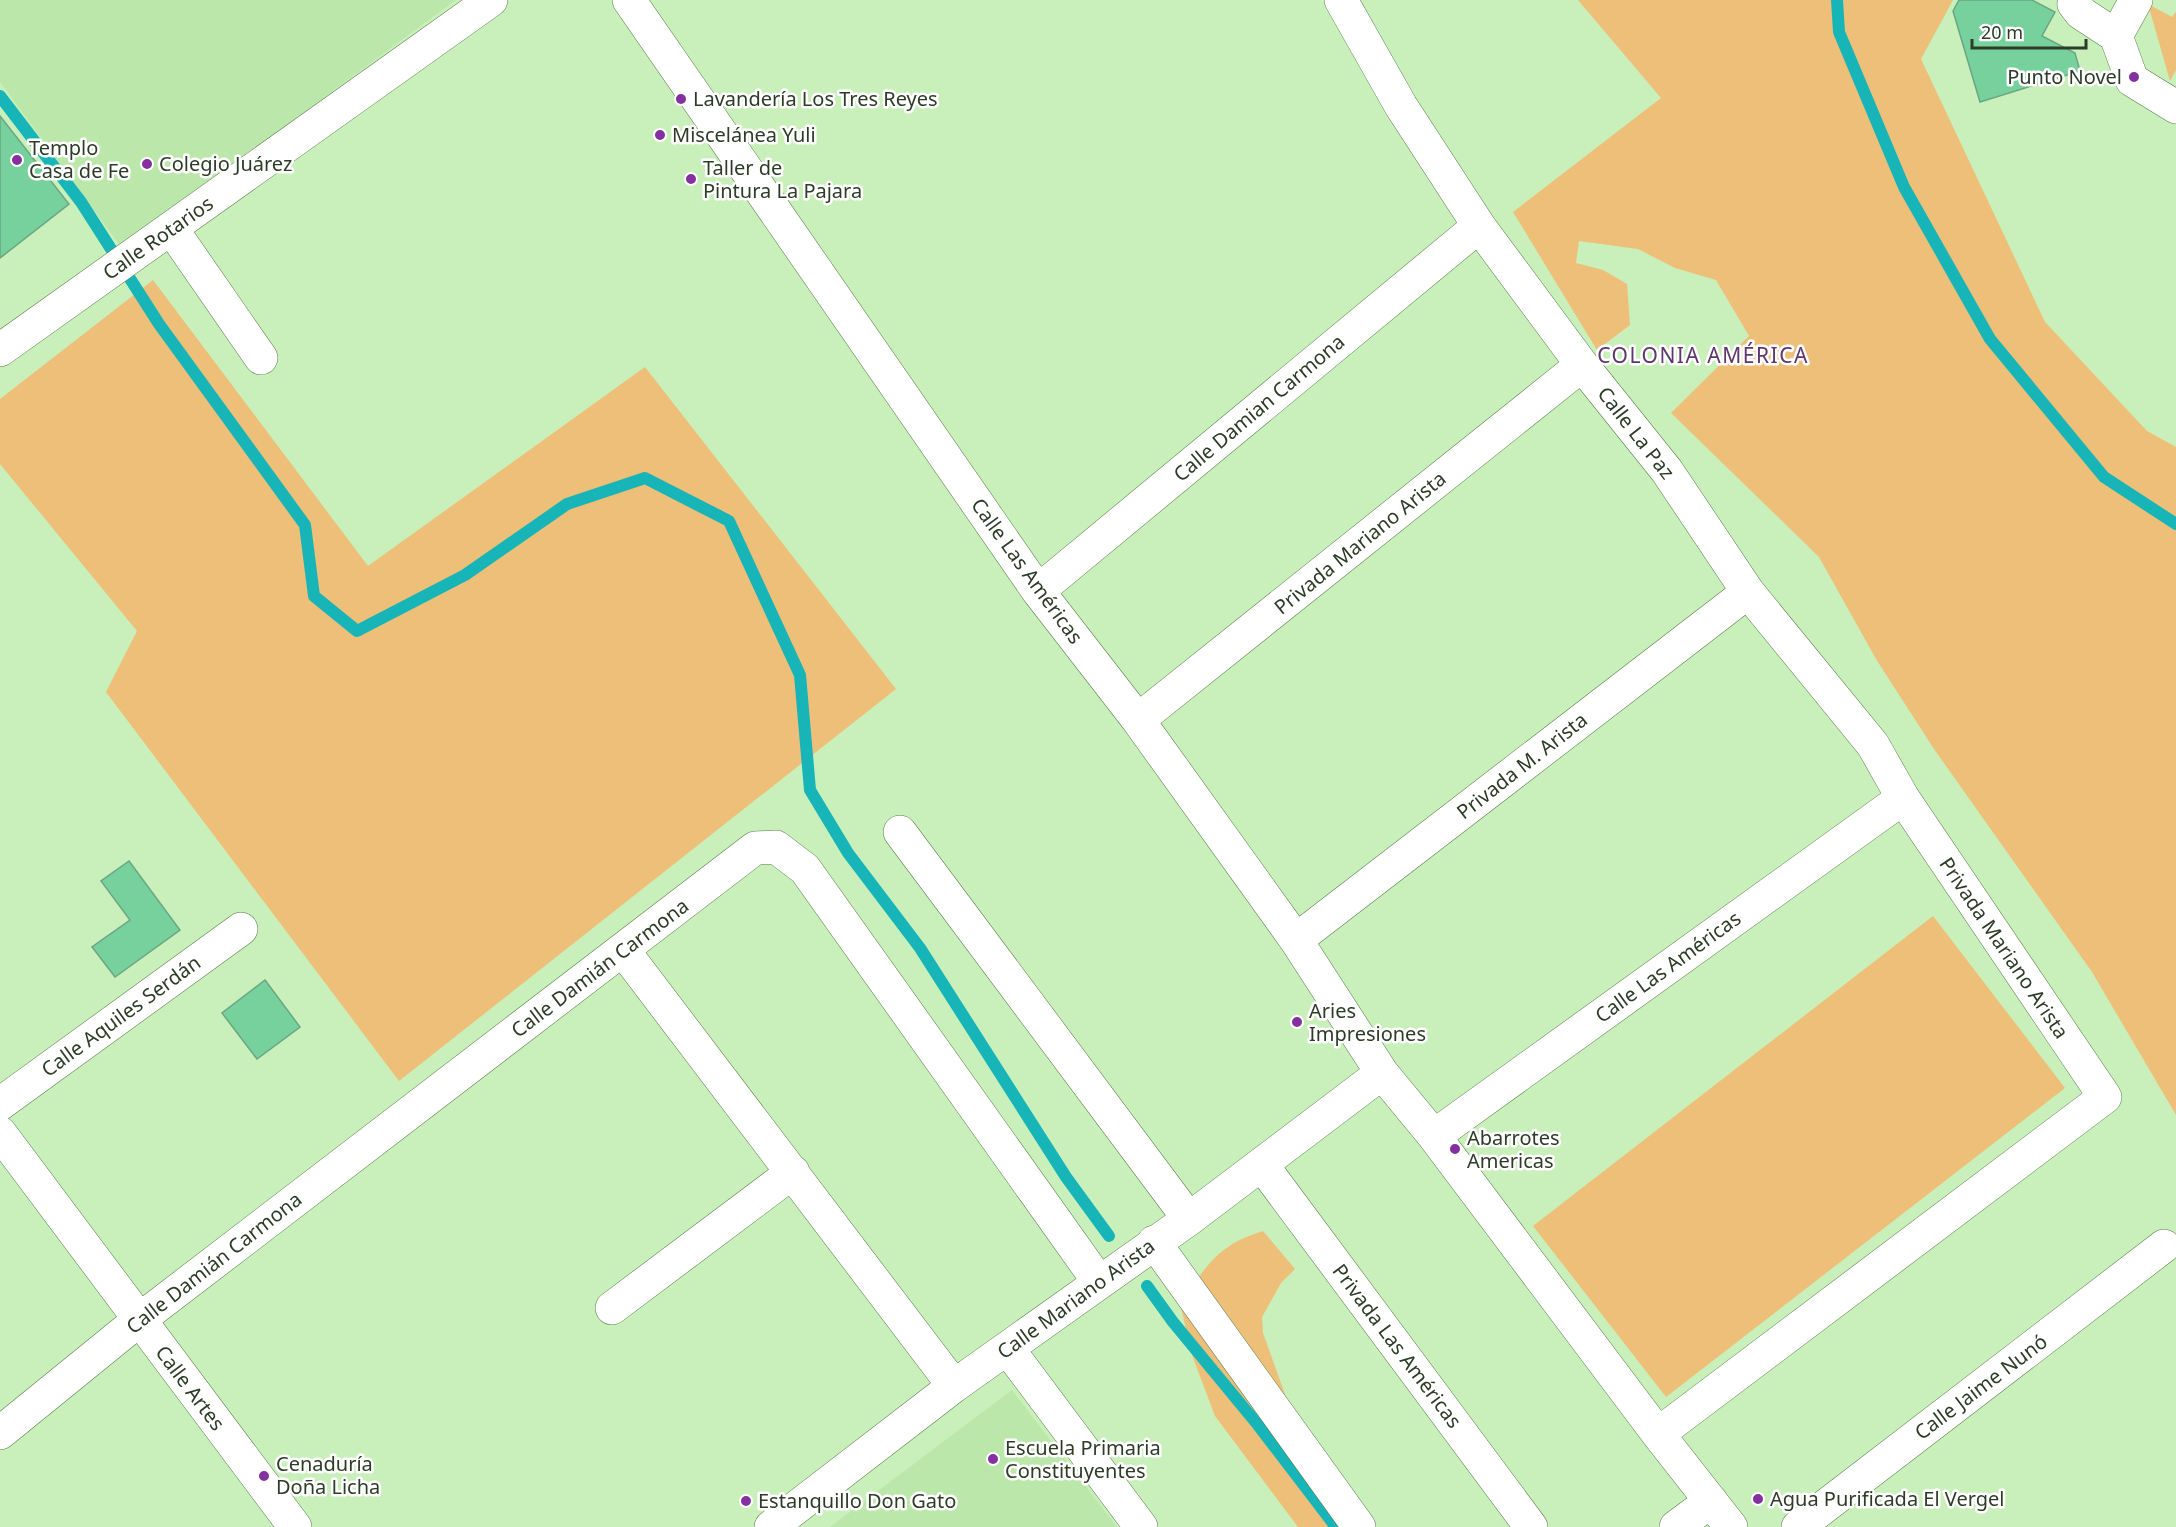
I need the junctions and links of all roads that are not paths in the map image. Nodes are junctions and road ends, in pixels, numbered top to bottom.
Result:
1 (491, 0) edge
2 (629, 0) edge
3 (1341, 0) edge
4 (2076, 0) edge
5 (2136, 0) edge
6 (2116, 36) junction
7 (2176, 107) edge
8 (1479, 226) junction
9 (171, 228) junction
10 (0, 350) edge
11 (261, 358) dead end
12 (1582, 366) junction
13 (1038, 591) junction
14 (1748, 592) junction
15 (1138, 720) junction
16 (1903, 798) junction
17 (900, 832) dead end
18 (242, 929) dead end
19 (1296, 940) junction
20 (623, 950) junction
21 (1382, 1074) junction
22 (0, 1104) edge
23 (0, 1133) edge
24 (1434, 1136) junction
25 (1262, 1165) junction
26 (794, 1172) junction
27 (1189, 1219) junction
28 (1154, 1242) junction
29 (2164, 1246) dead end
30 (1099, 1282) junction
31 (612, 1308) dead end
32 (139, 1320) junction
33 (1008, 1349) junction
34 (954, 1386) junction
35 (0, 1433) edge
36 (1658, 1434) junction
37 (1711, 1501) junction
38 (295, 1527) edge
39 (771, 1527) edge
40 (1141, 1527) edge
41 (1359, 1527) edge
42 (1532, 1527) edge
43 (1676, 1527) edge
44 (1731, 1527) edge
45 (1798, 1527) edge

1 - 9 street, Calle Rotarios
2 - 13 street, Calle Las Américas
3 - 8 street, Calle La Paz
4 - 6 street
5 - 6 street
6 - 7 street
8 - 12 street, Calle La Paz
8 - 13 street, Calle Damian Carmona
9 - 10 street, Calle Rotarios
9 - 11 street
12 - 14 street, Calle La Paz
12 - 15 street, Privada Mariano Arista
13 - 15 street, Calle Las Américas
14 - 16 street, Calle La Paz
14 - 19 street, Privada M. Arista
15 - 19 street, Calle Las Américas
16 - 24 street, Calle Las Américas
16 - 36 street, Privada Mariano Arista
17 - 27 street
18 - 22 street, Calle Aquiles Serdán
19 - 21 street, Calle Las Américas
20 - 26 street
20 - 30 street, Calle Damián Carmona
20 - 32 street, Calle Damián Carmona
21 - 24 street, Calle Las Américas
21 - 25 street, Calle Mariano Arista
23 - 32 street, Calle Artes
24 - 36 street, Calle Las Américas
25 - 27 street, Calle Mariano Arista
25 - 42 street, Privada Las Américas
26 - 31 street
26 - 34 street
27 - 28 street, Calle Mariano Arista
28 - 30 street, Calle Mariano Arista
28 - 41 street
29 - 45 street, Calle Jaime Nunó
30 - 33 street, Calle Mariano Arista
32 - 35 street, Calle Damián Carmona
32 - 38 street, Calle Artes
33 - 34 street, Calle Mariano Arista
33 - 40 street
34 - 39 street, Calle Mariano Arista
36 - 37 street, Calle Las Américas
37 - 43 street
37 - 44 street, Calle Las Américas

